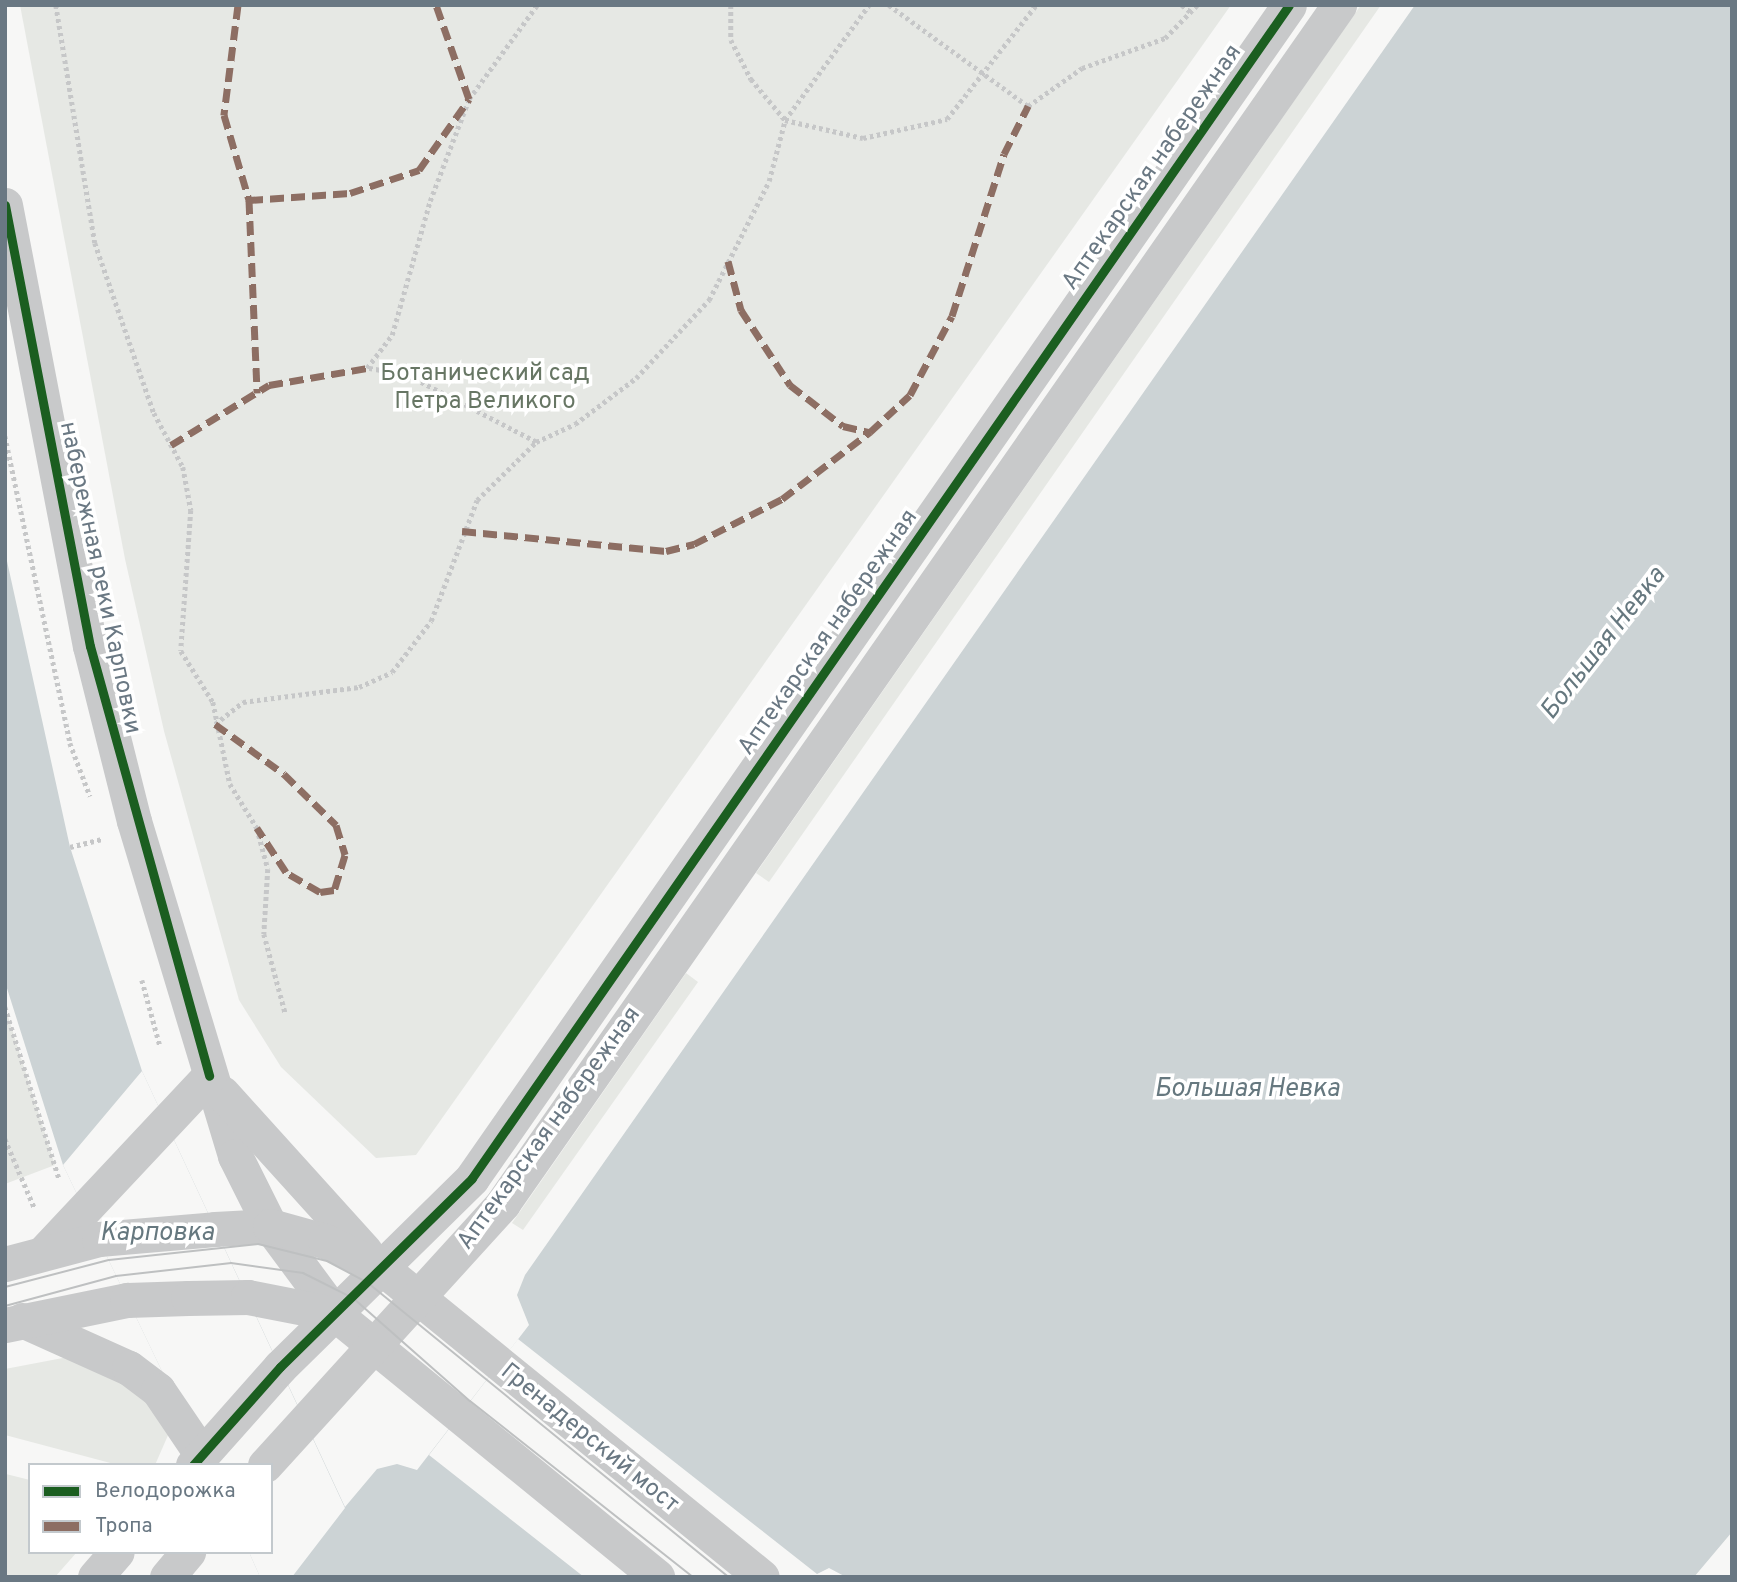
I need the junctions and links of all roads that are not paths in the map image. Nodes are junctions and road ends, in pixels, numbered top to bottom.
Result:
1 (1289, 5) edge
2 (1339, 5) edge
3 (5, 205) edge
4 (209, 1076) junction
5 (92, 1226) junction
6 (270, 1226) junction
7 (5, 1264) edge
8 (383, 1269) junction
9 (417, 1298) junction
10 (335, 1314) junction
11 (14, 1323) edge
12 (372, 1346) junction
13 (197, 1460) edge
14 (267, 1463) edge
15 (115, 1554) edge
16 (186, 1554) edge
17 (95, 1577) edge
18 (167, 1577) edge
19 (657, 1577) edge
20 (762, 1577) edge

1 - 8 street, Аптекарская набережная
2 - 9 street, Аптекарская набережная
3 - 4 street, набережная реки Карповки
4 - 5 street
4 - 6 street, набережная реки Карповки
4 - 8 street, набережная реки Карповки
5 - 6 street
5 - 7 street
6 - 8 street
6 - 10 street, набережная реки Карповки
8 - 9 street, Гренадерский мост
8 - 10 street, Аптекарская набережная
9 - 12 street, Аптекарская набережная
9 - 20 street, Гренадерский мост
10 - 11 street
10 - 12 street
10 - 13 street, Аптекарская набережная
11 - 13 street
12 - 14 street, Аптекарская набережная
12 - 19 street
15 - 17 street
16 - 18 street

